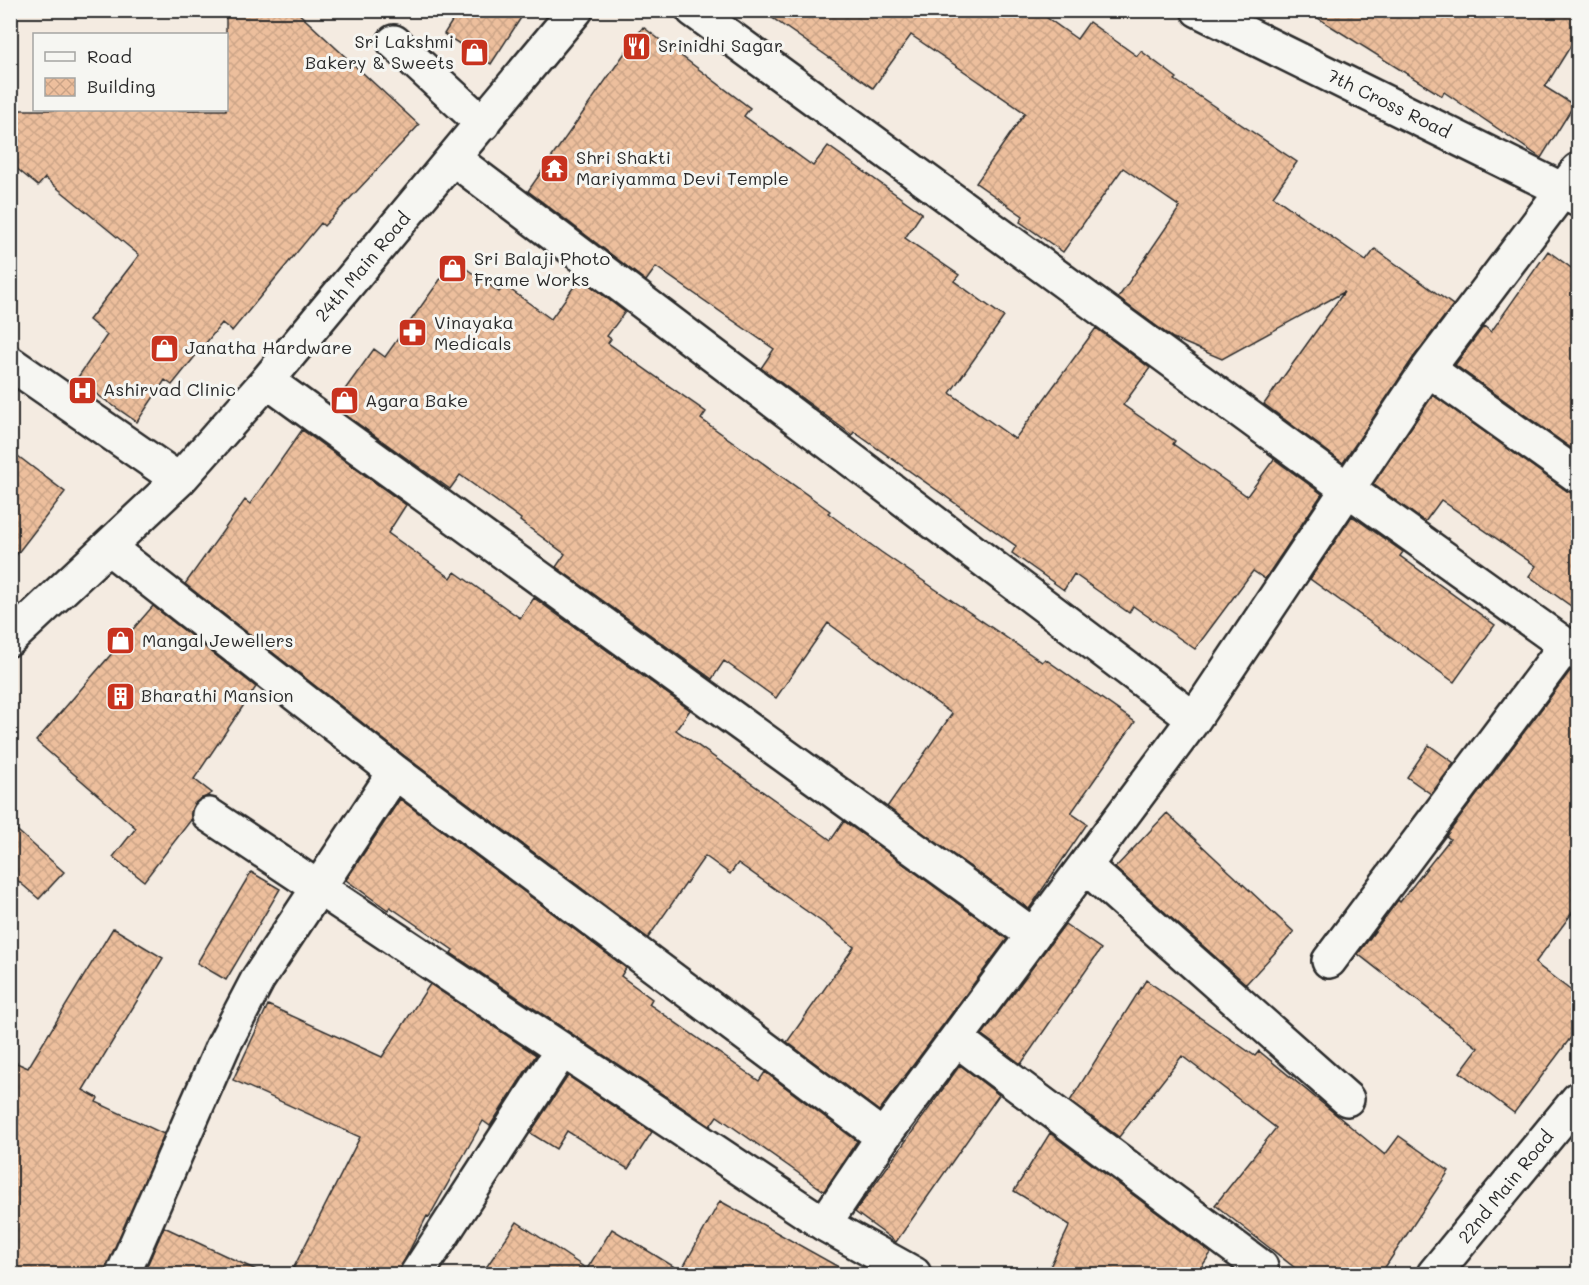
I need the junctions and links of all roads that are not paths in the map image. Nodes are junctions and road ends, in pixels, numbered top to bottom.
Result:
1 (576, 10) edge
2 (693, 10) edge
3 (1198, 10) edge
4 (394, 42) dead end
5 (483, 124) junction
6 (454, 159) junction
7 (1574, 187) edge
8 (10, 363) edge
9 (1428, 369) junction
10 (267, 381) junction
11 (1578, 476) edge
12 (179, 480) junction
13 (1346, 488) junction
14 (109, 548) junction
15 (10, 639) edge
16 (1572, 650) edge
17 (1194, 719) junction
18 (395, 772) junction
19 (209, 815) dead end
20 (1086, 867) junction
21 (319, 888) junction
22 (1033, 935) junction
23 (1329, 961) dead end
24 (956, 1039) junction
25 (562, 1050) junction
26 (1347, 1099) dead end
27 (1578, 1099) edge
28 (883, 1137) junction
29 (824, 1224) junction
30 (1261, 1267) dead end
31 (123, 1275) edge
32 (417, 1275) edge
33 (914, 1275) edge
34 (1434, 1275) edge

1 - 5 street, 24th Main Road
2 - 13 street
3 - 7 street, 7th Cross Road
4 - 5 street
5 - 6 street, 24th Main Road
6 - 10 street, 24th Main Road
6 - 17 street
7 - 9 street
8 - 12 street
9 - 11 street
9 - 13 street
10 - 12 street, 24th Main Road
10 - 22 street
12 - 14 street, 24th Main Road
13 - 16 street
13 - 17 street
14 - 15 street, 24th Main Road
14 - 18 street
16 - 23 street
17 - 20 street
18 - 21 street
18 - 28 street
19 - 21 street
20 - 22 street
20 - 26 street
21 - 25 street
21 - 31 street
22 - 24 street
24 - 28 street
24 - 30 street
25 - 29 street
25 - 32 street
27 - 34 street, 22nd Main Road
28 - 29 street
29 - 33 street

